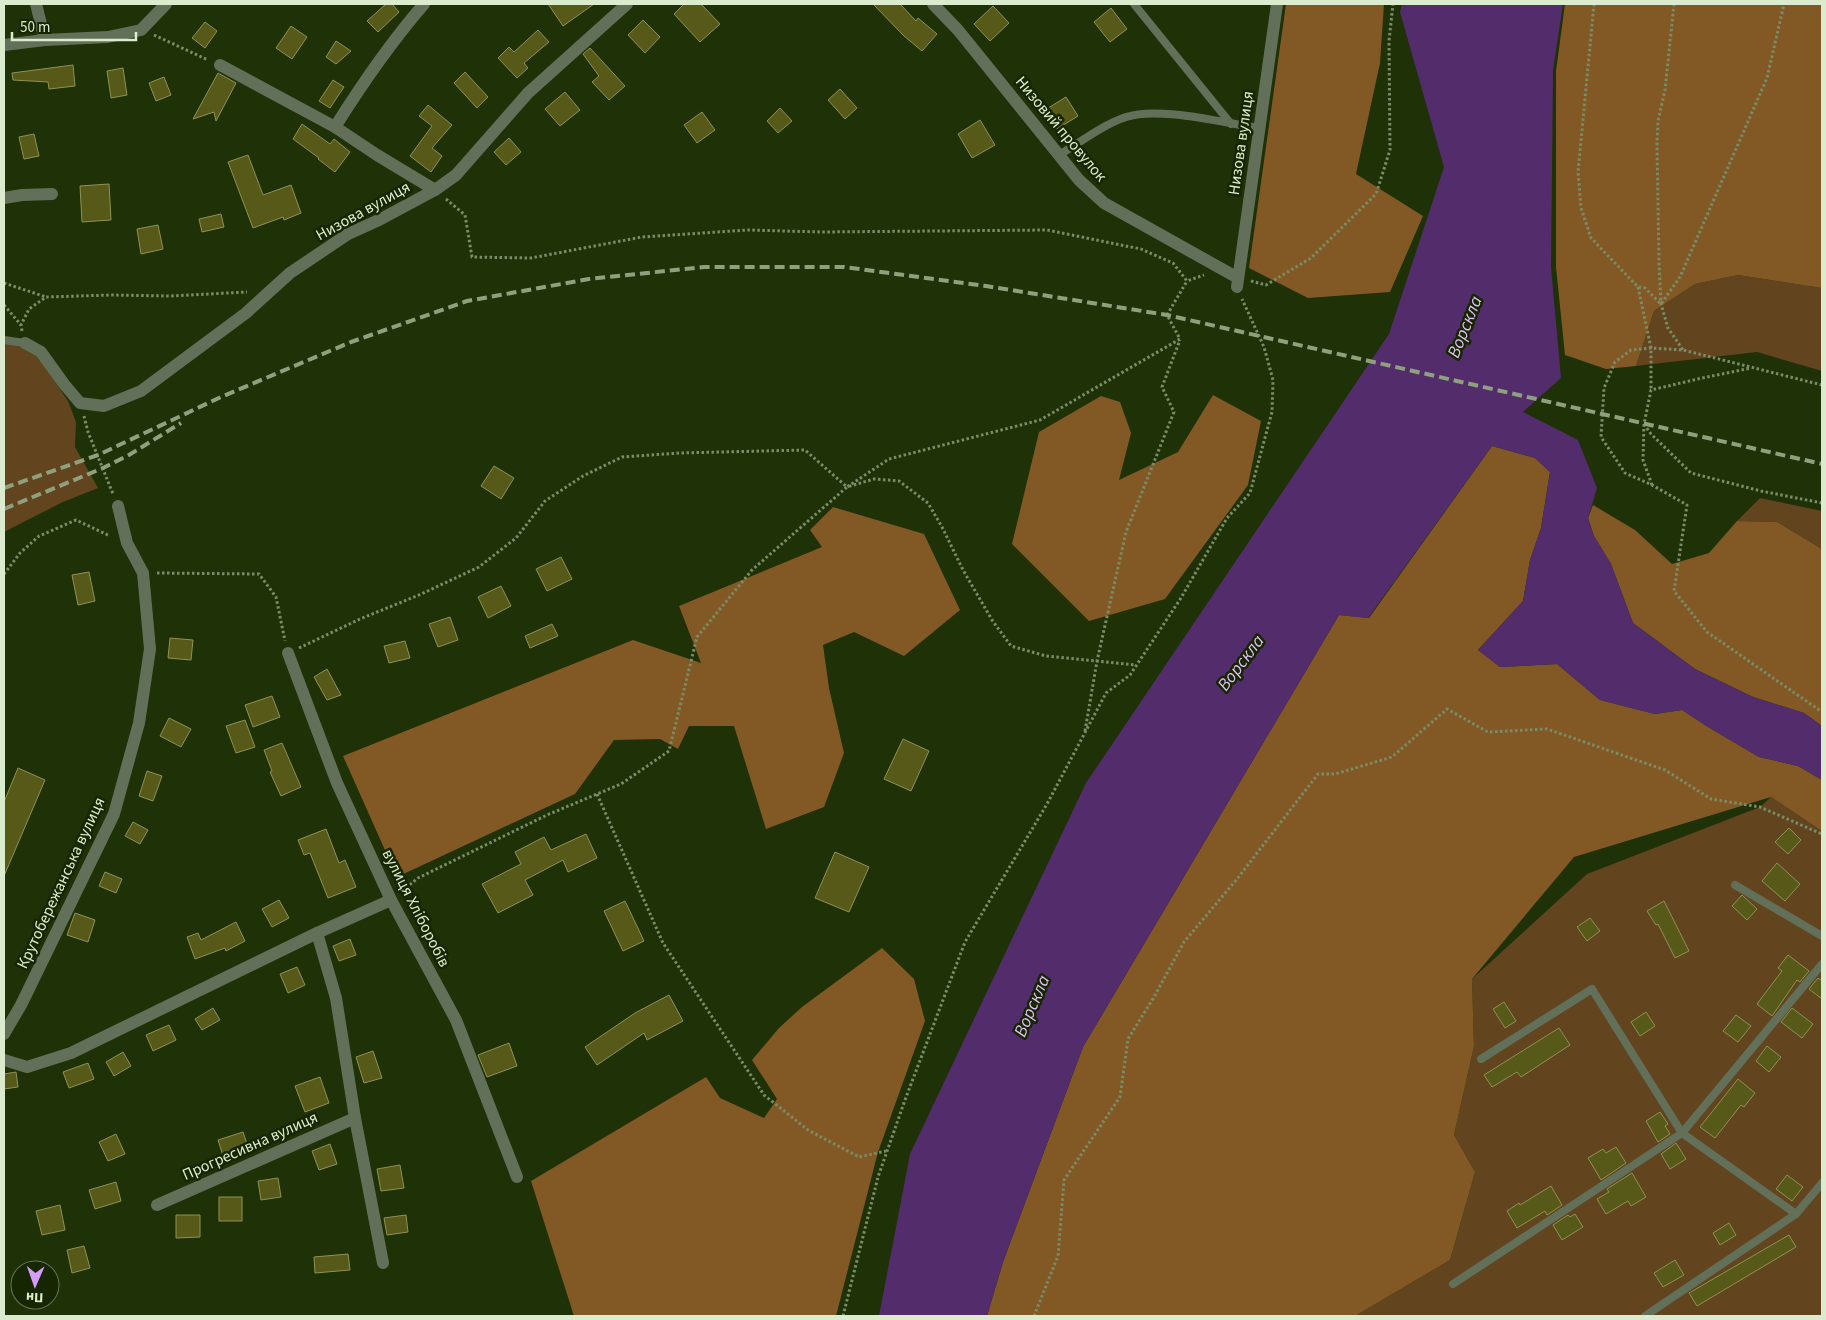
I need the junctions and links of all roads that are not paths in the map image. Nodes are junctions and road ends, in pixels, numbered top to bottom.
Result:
1 (36, 4) edge
2 (166, 4) edge
3 (424, 4) edge
4 (627, 4) edge
5 (933, 4) edge
6 (1134, 4) edge
7 (1277, 4) edge
8 (45, 40) junction
9 (4, 45) edge
10 (220, 65) road end
11 (1231, 124) junction
12 (335, 127) junction
13 (1259, 128) junction
14 (1059, 155) junction
15 (435, 190) junction
16 (52, 194) dead end
17 (4, 198) edge
18 (1238, 283) joint
19 (4, 340) edge
20 (25, 343) joint
21 (118, 506) road end
22 (288, 653) road end
23 (1735, 885) dead end
24 (392, 900) junction
25 (317, 933) junction
26 (1822, 936) edge
27 (1822, 964) edge
28 (4, 1034) edge
29 (1481, 1059) dead end
30 (4, 1060) edge
31 (356, 1118) junction
32 (1682, 1133) junction
33 (517, 1176) dead end
34 (1822, 1183) edge
35 (157, 1205) dead end
36 (1796, 1214) junction
37 (383, 1263) dead end
38 (1453, 1284) dead end
39 (1646, 1316) edge

1 - 8 street
2 - 8 street
3 - 12 street
4 - 15 street, Низова вулиця
5 - 14 street, Низовий провулок
6 - 11 lane, Низова вулиця
7 - 13 street, Низова вулиця
8 - 9 street
10 - 12 street
11 - 13 lane
11 - 14 lane
12 - 15 street
13 - 18 street, Низова вулиця
14 - 18 street, Низовий провулок
15 - 20 street, Низова вулиця
16 - 17 street
19 - 20 lane
21 - 28 street, Крутобережанська вулиця
22 - 24 street, вулиця Хліборобів
23 - 26 lane
24 - 25 street
24 - 33 street, вулиця Хліборобів
25 - 30 street
25 - 31 street
27 - 32 lane
29 - 32 lane
31 - 35 street, Прогресивна вулиця
31 - 37 street
32 - 36 lane
32 - 38 lane
34 - 36 lane
36 - 39 lane

